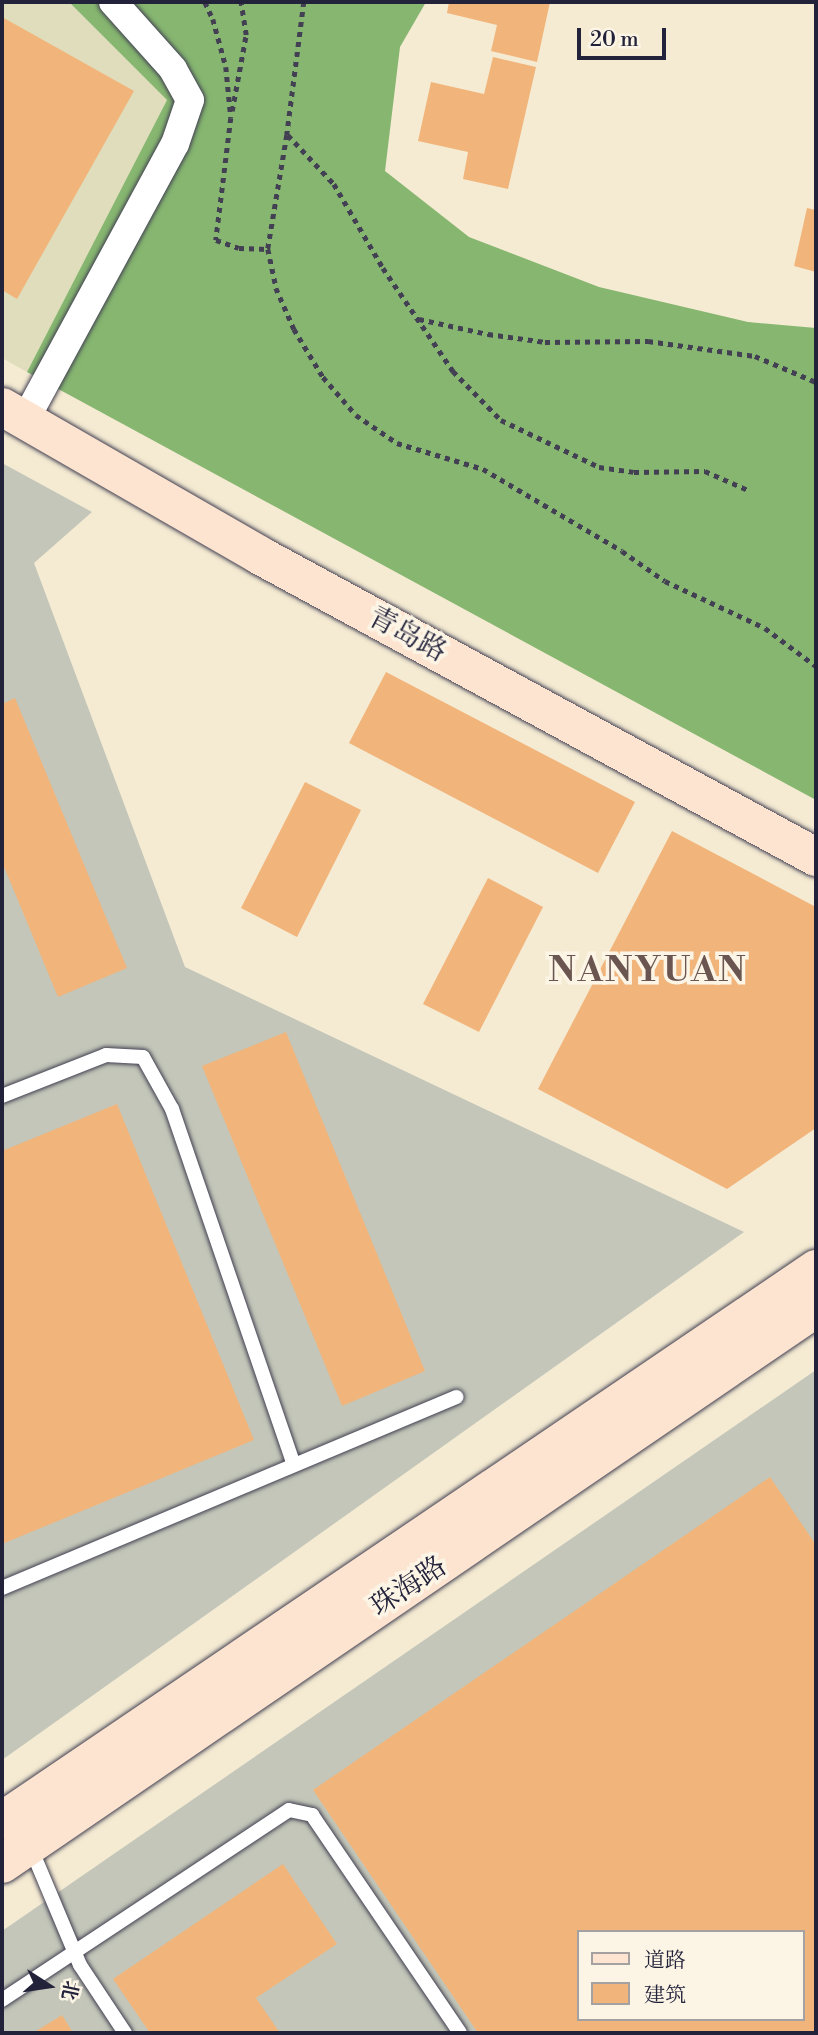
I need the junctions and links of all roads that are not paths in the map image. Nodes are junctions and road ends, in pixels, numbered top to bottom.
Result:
1 (113, 2) edge
2 (13, 414) edge
3 (816, 857) edge
4 (2, 1096) edge
5 (816, 1269) edge
6 (816, 1308) edge
7 (456, 1397) dead end
8 (294, 1465) junction
9 (2, 1588) edge
10 (11, 1843) edge
11 (75, 1952) junction
12 (2, 2000) edge
13 (125, 2033) edge
14 (460, 2033) edge

1 - 2 street
2 - 3 main road, 青岛路
4 - 8 lane
5 - 10 main road, 珠海路
6 - 10 main road, 珠海路
7 - 8 lane
8 - 9 lane
10 - 11 lane
11 - 12 lane
11 - 13 lane
11 - 14 lane

